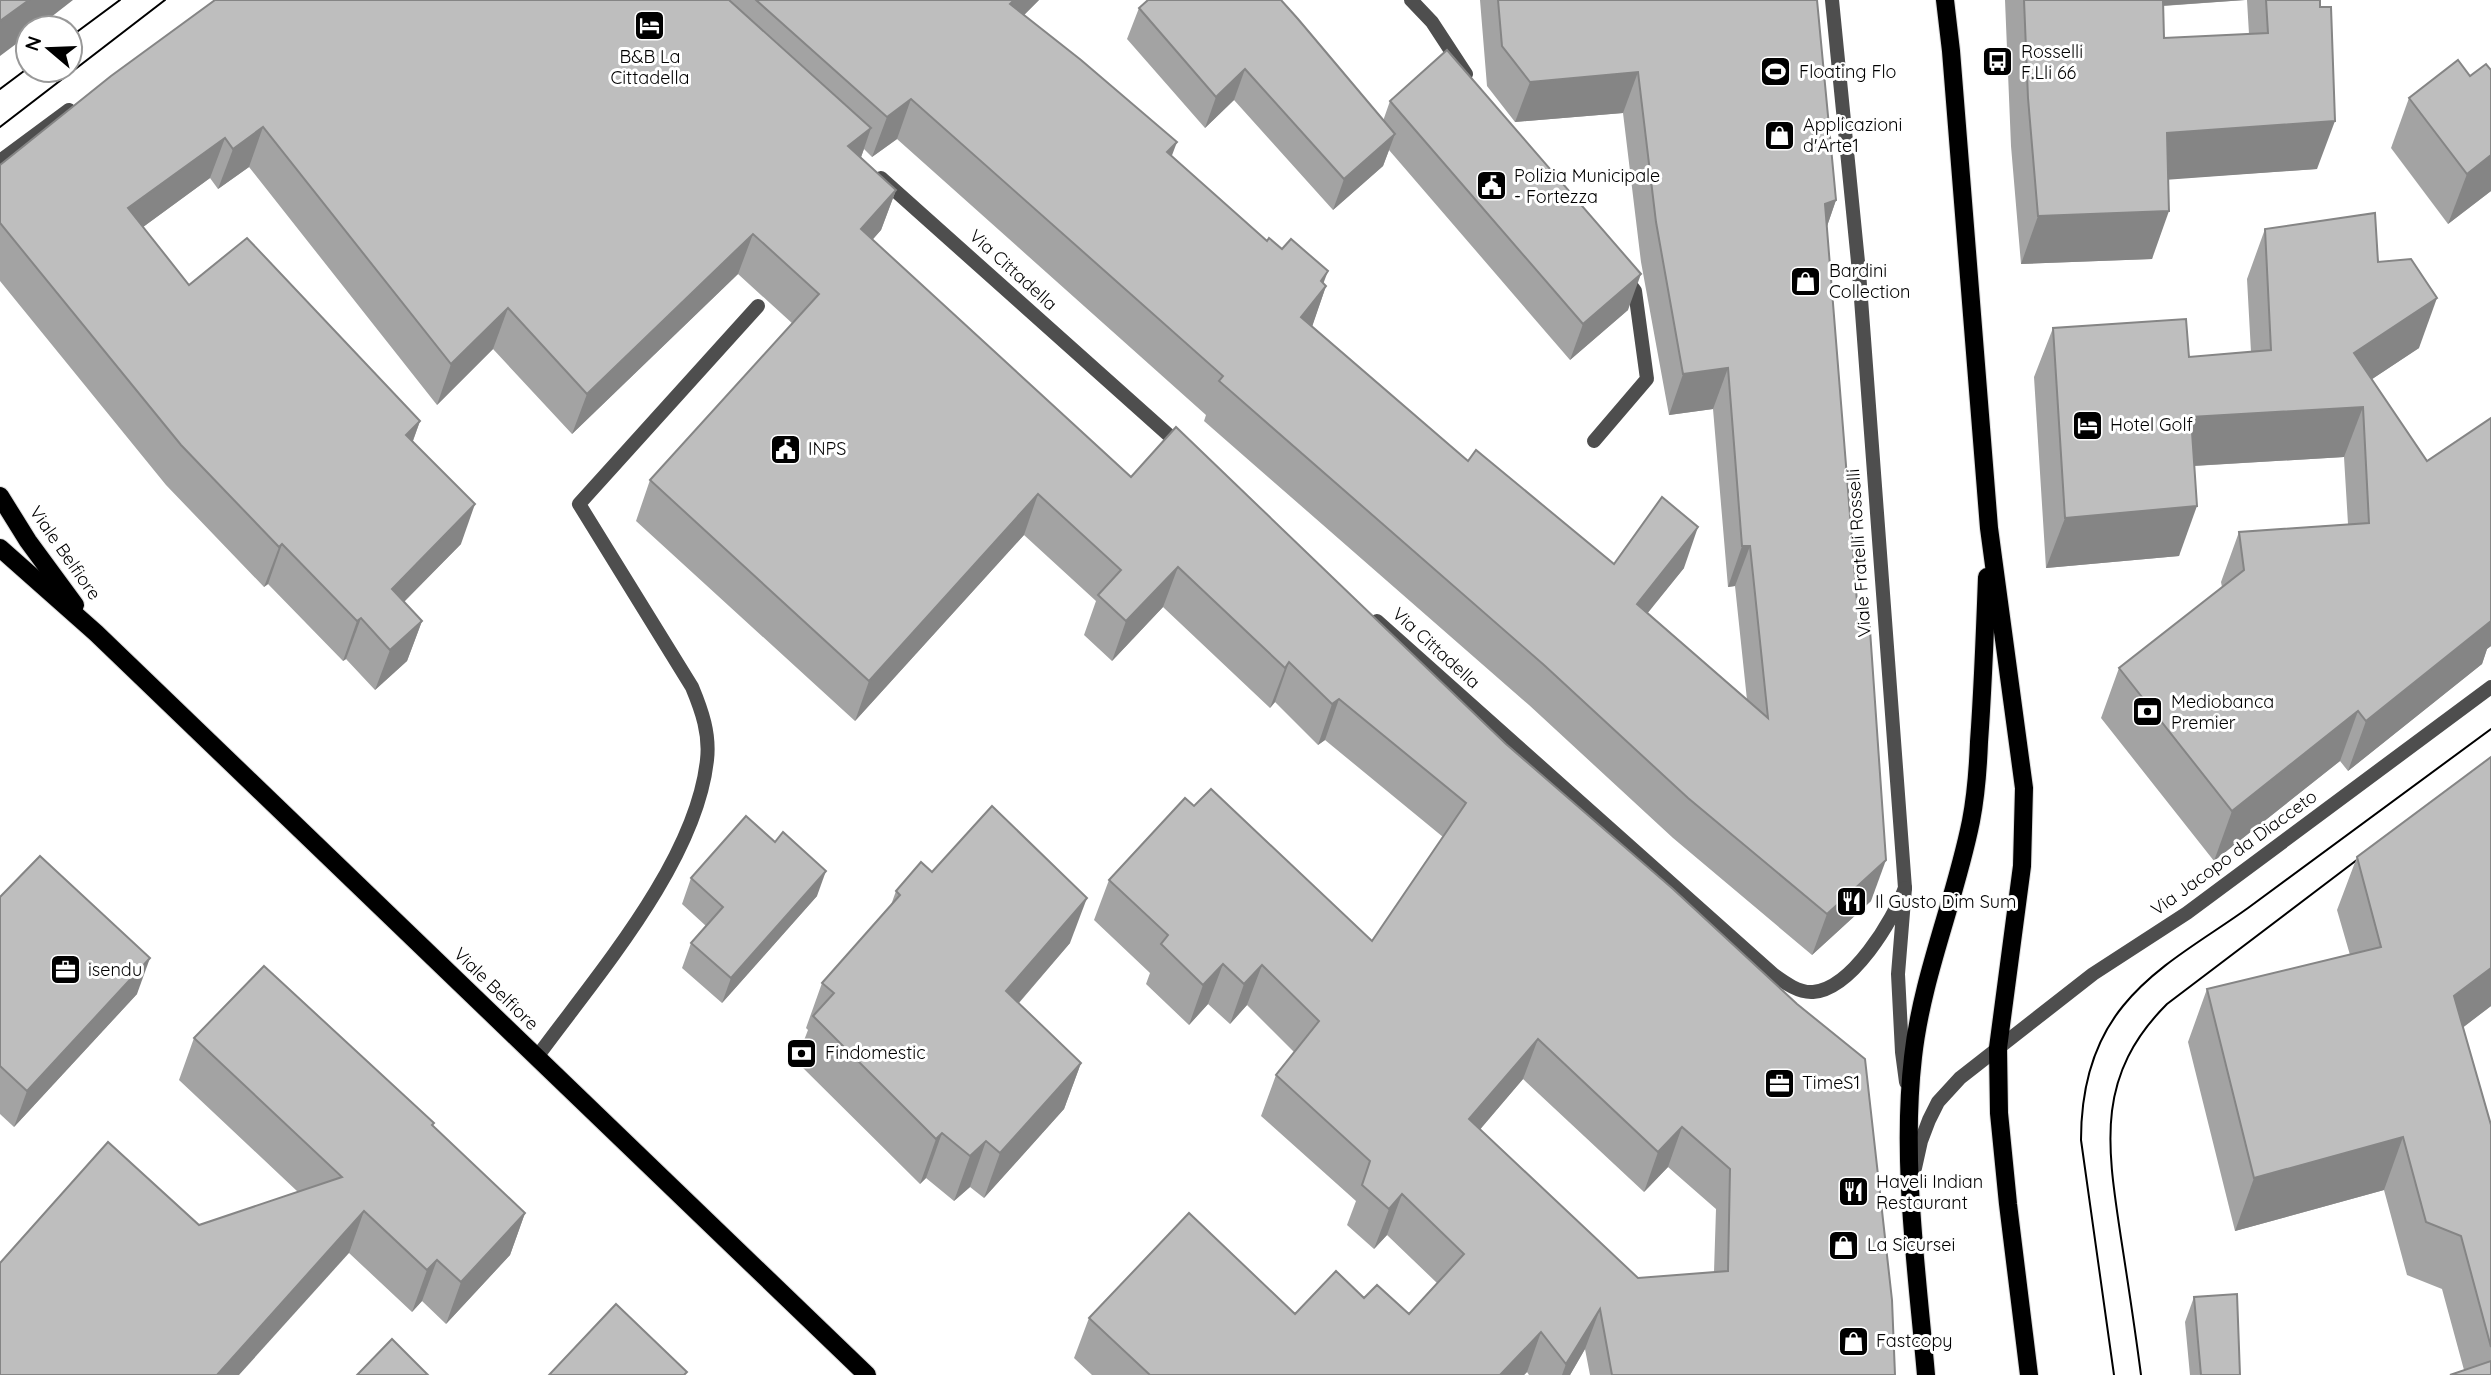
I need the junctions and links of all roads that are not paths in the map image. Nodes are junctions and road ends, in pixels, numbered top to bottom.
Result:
1 (1411, 0) edge
2 (1832, 0) edge
3 (1945, 0) edge
4 (1476, 87) edge
5 (77, 105) edge
6 (0, 161) edge
7 (869, 167) edge
8 (1610, 259) edge
9 (758, 306) dead end
10 (1594, 441) dead end
11 (1191, 455) edge
12 (0, 496) edge
13 (1989, 528) junction
14 (0, 548) edge
15 (1368, 613) edge
16 (96, 633) junction
17 (2491, 687) edge
18 (1906, 888) junction
19 (1998, 1048) junction
20 (537, 1057) junction
21 (1909, 1104) junction
22 (1912, 1208) junction
23 (867, 1375) edge
24 (1926, 1375) edge
25 (2029, 1375) edge

1 - 4 street
2 - 18 street, Viale Fratelli Rosselli
3 - 13 main road
5 - 6 street
7 - 11 street, Via Cittadella
8 - 10 street
9 - 20 street
12 - 16 main road, Viale Belfiore
13 - 19 main road
13 - 21 main road, Viale Fratelli Rosselli
14 - 16 main road, Viale Belfiore
15 - 18 street, Via Cittadella
16 - 20 main road, Viale Belfiore
17 - 19 street, Via Jacopo da Diacceto
18 - 21 street, Viale Fratelli Rosselli
19 - 22 street, Viale Fratelli Rosselli
19 - 25 main road
20 - 23 main road, Viale Belfiore
21 - 22 main road, Viale Fratelli Rosselli
22 - 24 main road, Viale Fratelli Rosselli

